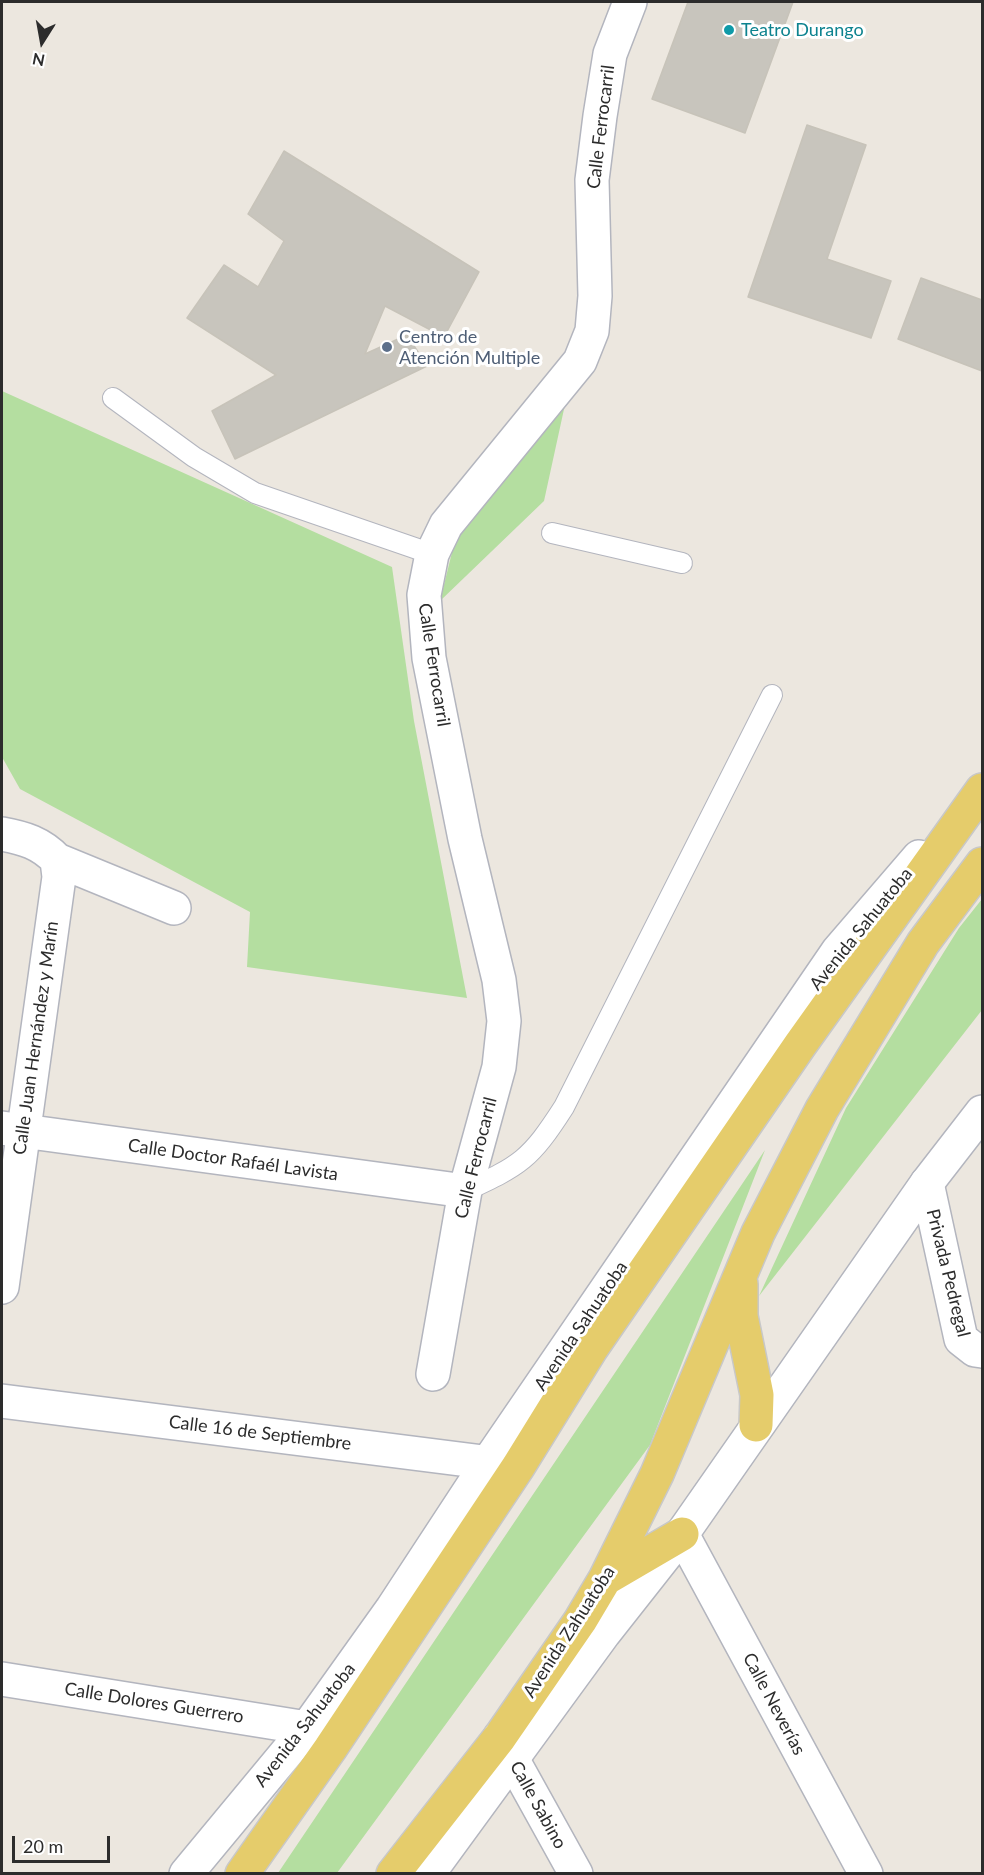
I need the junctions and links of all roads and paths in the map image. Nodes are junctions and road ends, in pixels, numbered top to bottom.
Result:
1 (630, 2) edge
2 (113, 398) dead end
3 (552, 533) dead end
4 (432, 554) junction
5 (682, 563) dead end
6 (772, 695) dead end
7 (982, 782) edge
8 (982, 790) edge
9 (2, 834) edge
10 (57, 860) junction
11 (982, 864) edge
12 (174, 908) dead end
13 (982, 1112) edge
14 (12, 1130) edge
15 (927, 1183) junction
16 (465, 1191) junction
17 (741, 1273) junction
18 (2, 1287) edge
19 (982, 1350) edge
20 (433, 1374) dead end
21 (2, 1401) edge
22 (756, 1425) junction
23 (503, 1464) junction
24 (682, 1534) junction
25 (605, 1579) junction
26 (2, 1679) edge
27 (307, 1728) junction
28 (506, 1748) junction
29 (186, 1874) edge
30 (242, 1874) edge
31 (393, 1874) edge
32 (428, 1874) edge
33 (576, 1874) edge
34 (866, 1874) edge

1 - 4 street, Calle Ferrocarril
2 - 4 lane
3 - 5 lane
4 - 16 street, Calle Ferrocarril
6 - 16 lane
7 - 23 street, Avenida Sahuatoba
8 - 23 main road, Avenida Sahuatoba
9 - 10 street
10 - 12 street
10 - 14 street, Calle Juan Hernández y Marín
11 - 17 main road
13 - 15 street
14 - 16 street, Calle Doctor Rafaél Lavista
14 - 18 street, Calle Juan Hernández y Marín
15 - 19 street, Privada Pedregal
15 - 22 street
16 - 20 street, Calle Ferrocarril
17 - 22 main road
17 - 25 main road, Avenida Zahuatoba
21 - 23 street, Calle 16 de Septiembre
22 - 24 street
23 - 27 street, Avenida Sahuatoba
23 - 30 main road, Avenida Sahuatoba
24 - 25 main road
24 - 28 street
24 - 34 street, Calle Neverías
25 - 28 main road, Avenida Zahuatoba
26 - 27 street, Calle Dolores Guerrero
27 - 29 street, Avenida Sahuatoba
28 - 31 main road
28 - 32 street
28 - 33 street, Calle Sabino

